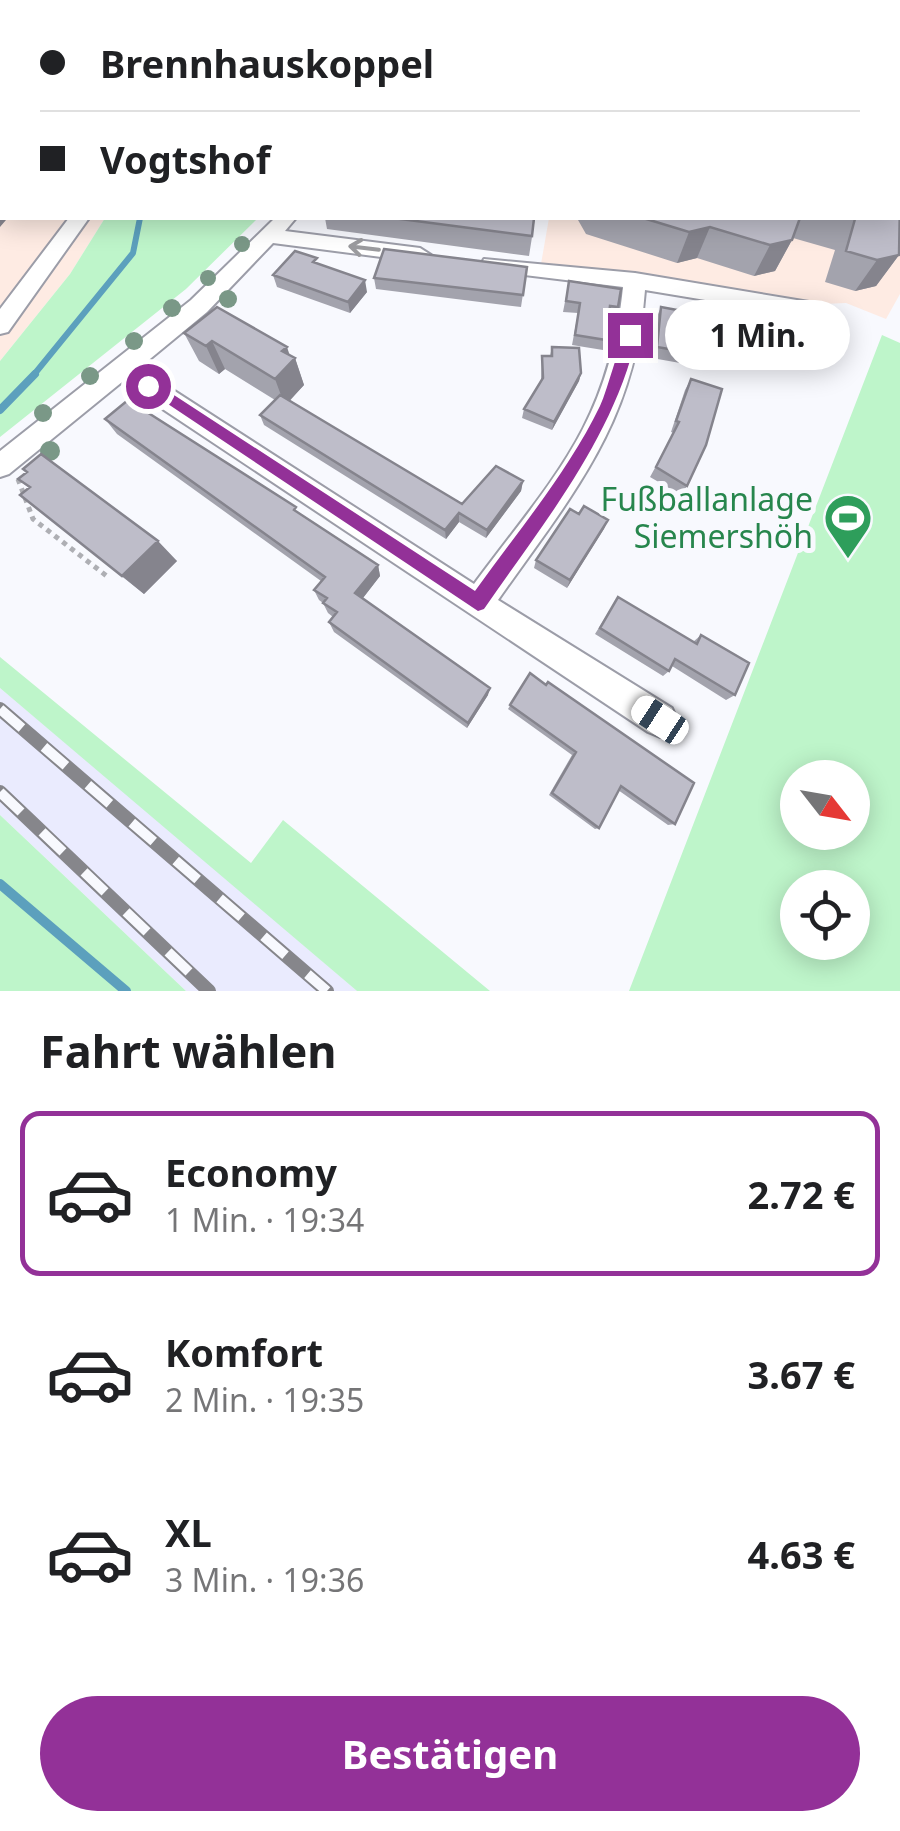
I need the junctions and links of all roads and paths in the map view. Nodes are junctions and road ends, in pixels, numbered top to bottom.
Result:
1 (79, 220) edge
2 (279, 227) edge
3 (635, 281) junction
4 (808, 309) edge
5 (0, 326) edge
6 (123, 370) junction
7 (4, 463) edge
8 (108, 577) edge
9 (478, 603) junction
10 (660, 720) dead end

1 - 5 street
3 -> 2 street
2 - 6 street
3 - 4 street
3 - 9 street
6 - 7 street
6 - 9 street
7 - 8 path
9 - 10 street

